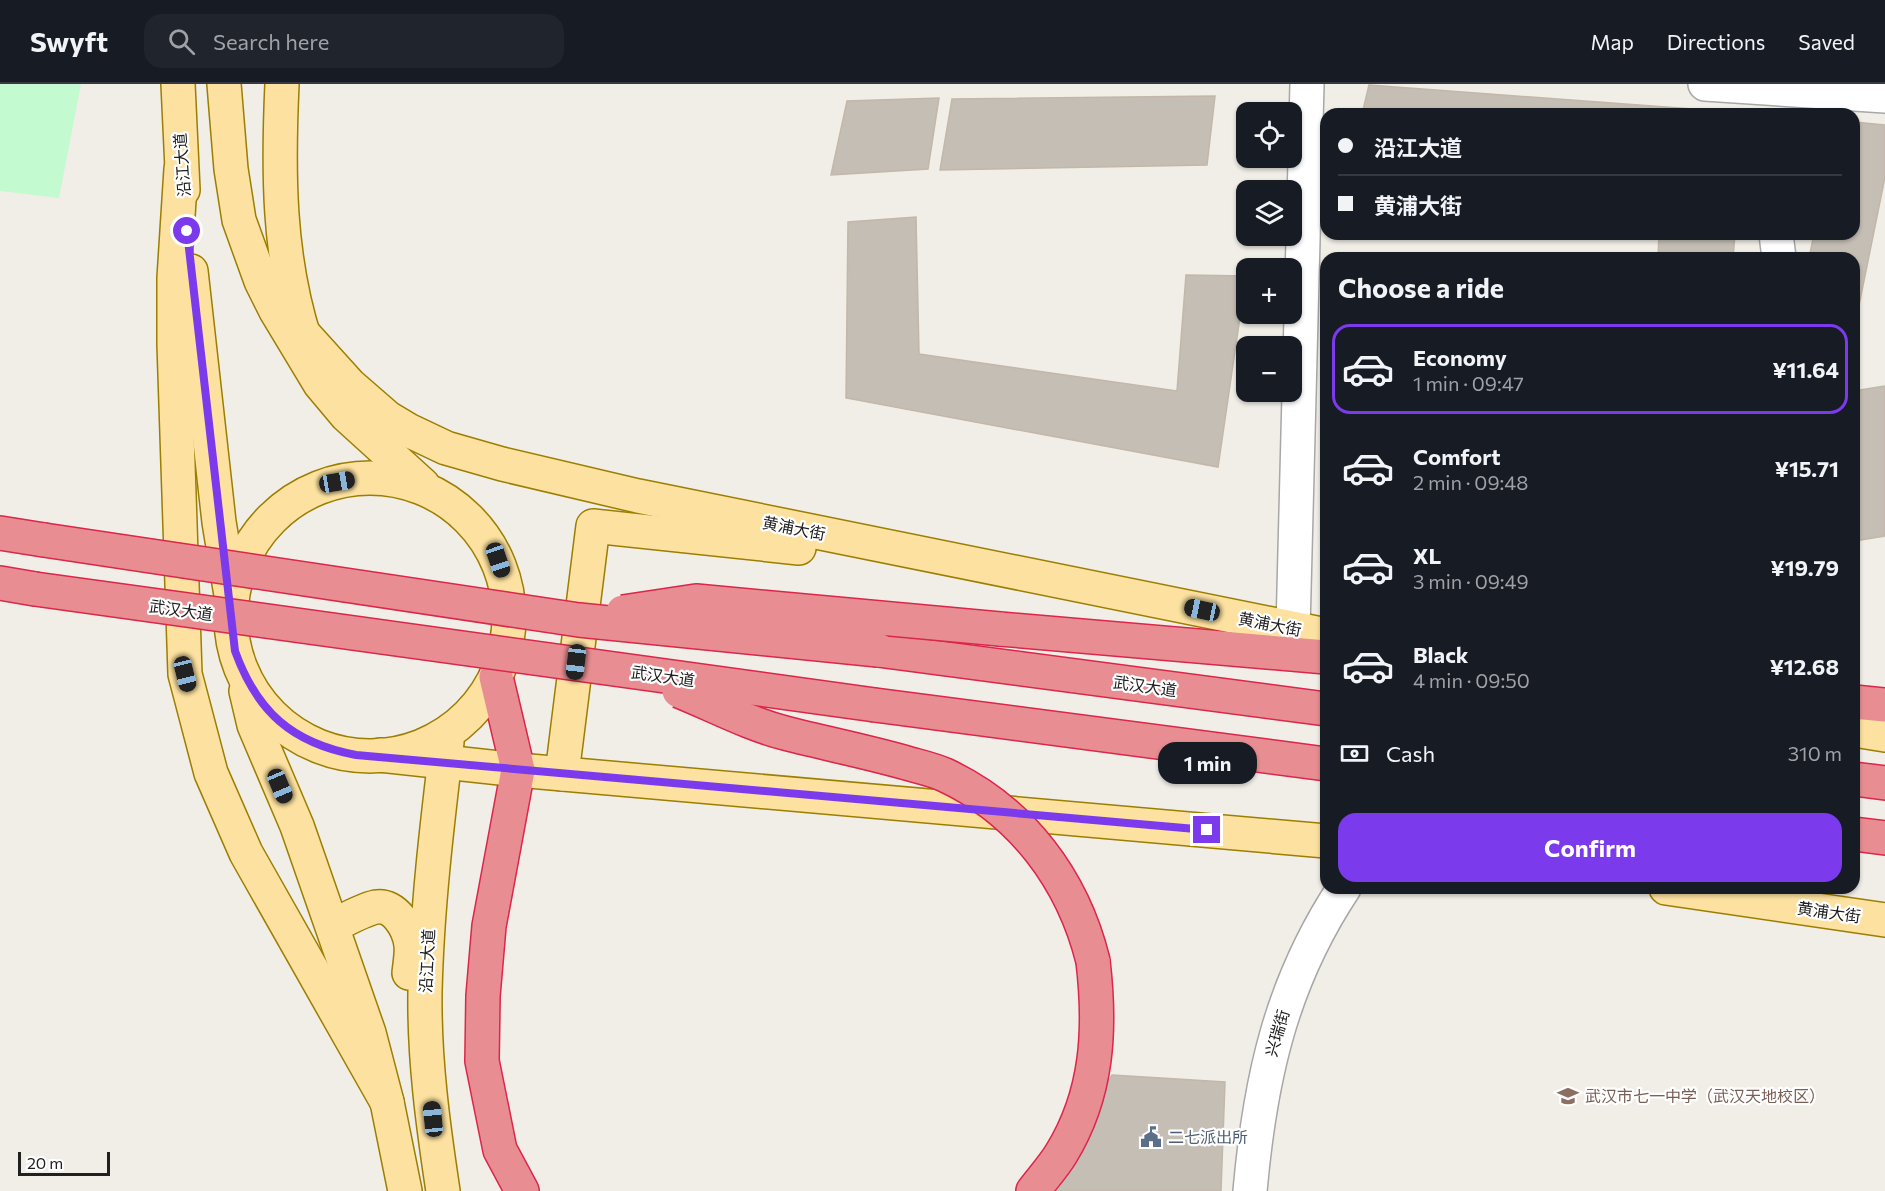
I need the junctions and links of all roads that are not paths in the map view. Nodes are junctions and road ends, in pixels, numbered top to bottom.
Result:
1 (178, 84) edge
2 (224, 84) edge
3 (282, 84) edge
4 (1307, 84) edge
5 (1705, 84) edge
6 (1885, 96) edge
7 (1761, 101) edge
8 (181, 169) junction
9 (303, 333) junction
10 (320, 384) junction
11 (432, 492) junction
12 (0, 532) edge
13 (861, 541) junction
14 (0, 583) edge
15 (232, 603) junction
16 (579, 620) junction
17 (1293, 629) junction
18 (1320, 634) edge
19 (1320, 656) edge
20 (633, 672) junction
21 (243, 674) junction
22 (496, 677) junction
23 (1860, 703) edge
24 (1885, 705) edge
25 (1320, 709) edge
26 (1860, 731) edge
27 (1885, 735) edge
28 (446, 747) junction
29 (1320, 764) edge
30 (518, 770) junction
31 (562, 774) junction
32 (1860, 780) edge
33 (1885, 783) edge
34 (1860, 835) edge
35 (1885, 838) edge
36 (1320, 840) edge
37 (1340, 894) edge
38 (1707, 894) edge
39 (1885, 920) edge
40 (333, 926) junction
41 (427, 1058) junction
42 (387, 1102) junction
43 (405, 1191) edge
44 (443, 1191) edge
45 (522, 1191) edge
46 (1033, 1191) edge
47 (1250, 1191) edge

1 - 8 main road, 沿江大道
2 - 10 main road
3 - 9 main road
4 - 17 street
5 - 7 street
6 - 7 street
8 - 15 main road, 沿江大道
8 - 42 main road
9 - 10 main road
9 - 13 main road, 黄浦大街
10 - 11 main road
11 - 15 main road
11 - 22 main road
12 - 16 highway, 武汉大道, bridge
13 - 17 main road, 黄浦大街
13 - 31 main road
14 - 20 highway, 武汉大道, bridge
15 - 21 main road
16 - 19 highway, bridge
16 - 25 highway, 武汉大道, bridge
17 - 18 main road, 黄浦大街
20 - 29 highway, 武汉大道, bridge
20 - 46 highway, bridge
21 - 28 main road
21 - 40 main road
22 - 28 main road
22 - 30 highway
23 - 24 highway
26 - 27 main road
28 - 30 main road
28 - 41 main road, 沿江大道
30 - 31 main road
30 - 45 highway
31 - 36 main road
32 - 33 highway
34 - 35 highway
37 - 47 street, 兴瑞街
38 - 39 main road, 黄浦大街
40 - 41 main road
40 - 42 main road
41 - 44 main road, 沿江大道
42 - 43 main road

